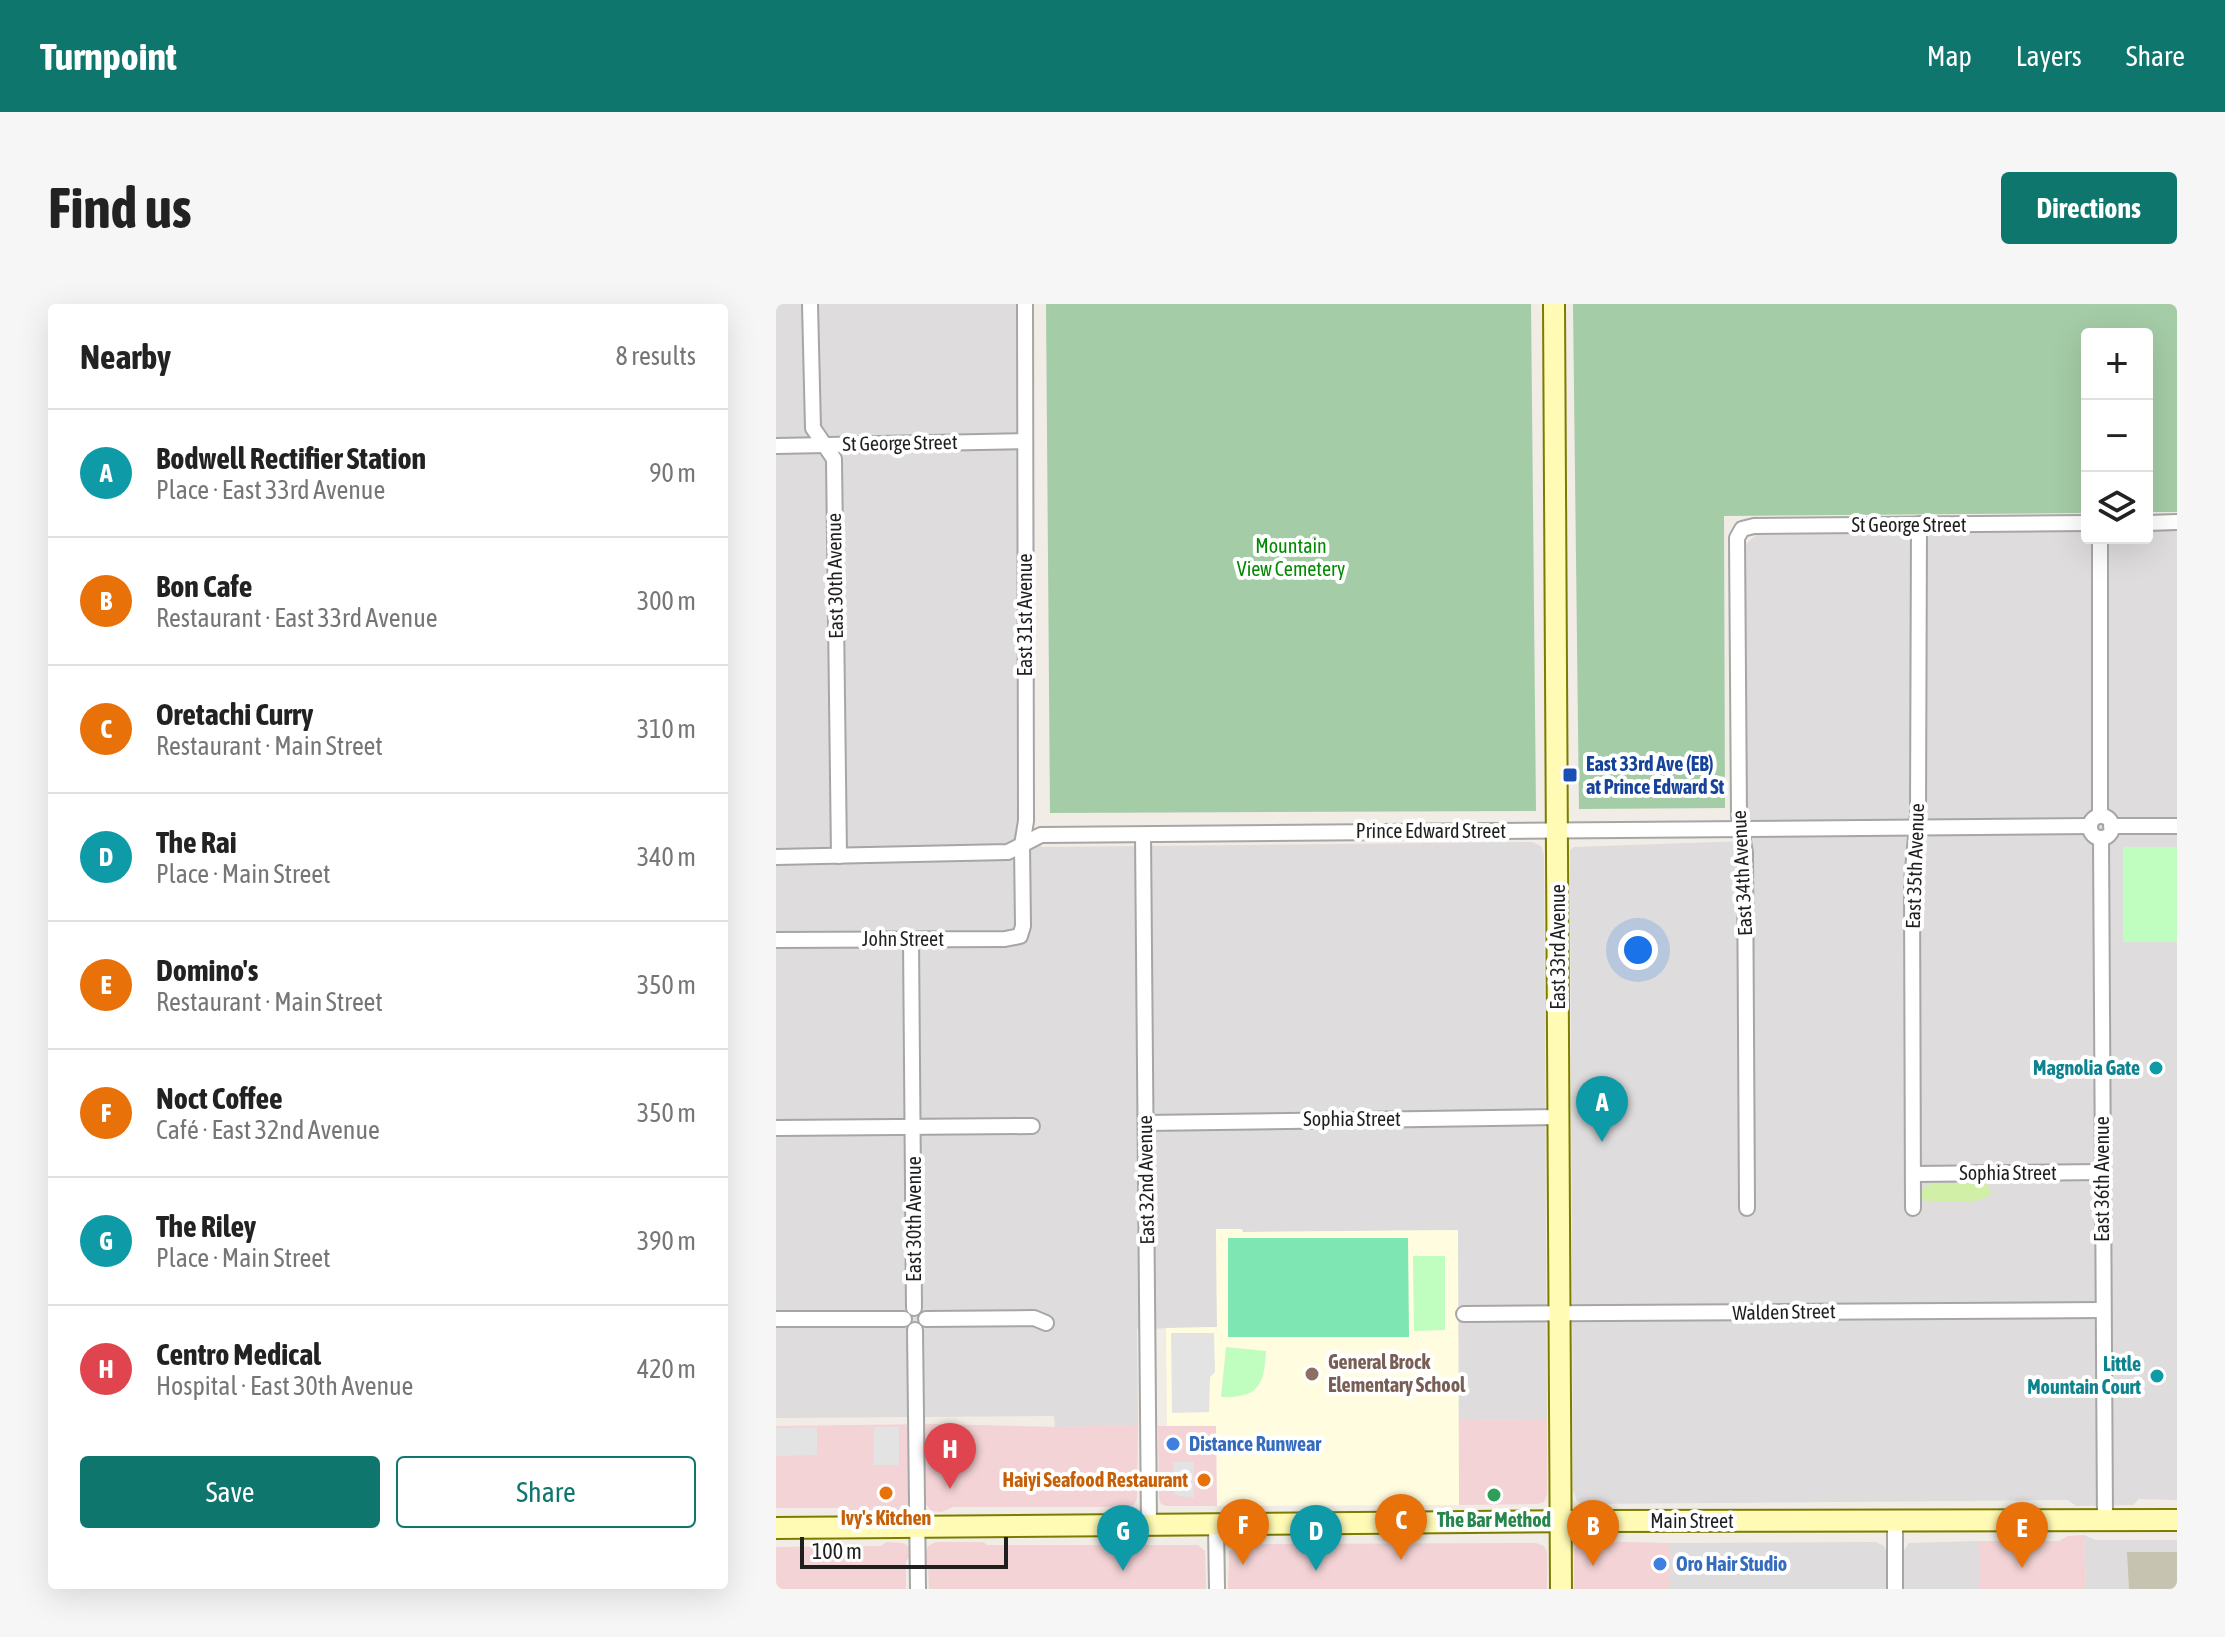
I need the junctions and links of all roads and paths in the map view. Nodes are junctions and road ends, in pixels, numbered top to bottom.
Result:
1 (810, 304) edge
2 (1025, 304) edge
3 (1554, 304) edge
4 (1025, 441) junction
5 (822, 444) junction
6 (776, 446) edge
7 (2177, 522) edge
8 (2081, 523) edge
9 (2153, 523) edge
10 (1919, 524) junction
11 (1737, 538) joint
12 (2100, 544) edge
13 (2177, 826) edge
14 (2101, 827) junction
15 (1916, 829) junction
16 (1741, 830) junction
17 (1557, 831) junction
18 (1143, 835) junction
19 (1022, 845) junction
20 (839, 856) junction
21 (776, 857) edge
22 (1023, 926) joint
23 (911, 939) junction
24 (776, 940) edge
25 (1559, 1117) junction
26 (1146, 1123) junction
27 (1032, 1126) dead end
28 (776, 1128) edge
29 (913, 1128) junction
30 (2103, 1172) junction
31 (1913, 1174) junction
32 (1747, 1208) dead end
33 (1913, 1208) dead end
34 (914, 1308) junction
35 (2103, 1310) junction
36 (1464, 1314) dead end
37 (1560, 1314) junction
38 (776, 1319) edge
39 (926, 1319) junction
40 (1046, 1323) dead end
41 (909, 1325) junction
42 (2177, 1520) edge
43 (1560, 1521) junction
44 (2105, 1521) junction
45 (1895, 1522) junction
46 (1216, 1525) junction
47 (1149, 1526) junction
48 (917, 1527) junction
49 (776, 1528) edge
50 (918, 1589) edge
51 (1217, 1589) edge
52 (1561, 1589) edge
53 (1895, 1589) edge

1 - 5 street, East 30th Avenue
2 - 4 street, East 31st Avenue
3 - 17 main road, East 33rd Avenue
4 - 5 street, St George Street
4 - 19 street, East 31st Avenue
5 - 6 street, St George Street
5 - 20 street, East 30th Avenue
7 - 9 street
8 - 10 street, St George Street
10 - 11 street, St George Street
10 - 15 street, East 35th Avenue
11 - 16 street, East 34th Avenue
12 - 14 street, East 36th Avenue
13 - 14 street, Prince Edward Street
14 - 15 street, Prince Edward Street
14 - 30 street, East 36th Avenue
15 - 16 street, Prince Edward Street
15 - 31 street, East 35th Avenue
16 - 17 street, Prince Edward Street
16 - 32 street, East 34th Avenue
17 - 18 street, Prince Edward Street
17 - 25 main road, East 33rd Avenue
18 - 19 street, Prince Edward Street
18 - 26 street, East 32nd Avenue
19 - 20 street, Prince Edward Street
19 - 22 street, East 31st Avenue
20 - 21 street, Prince Edward Street
22 - 23 street, John Street
23 - 24 street, John Street
23 - 29 street, East 30th Avenue
25 - 26 street, Sophia Street
25 - 37 main road, East 33rd Avenue
26 - 47 street, East 32nd Avenue
27 - 29 street
28 - 29 street
29 - 34 street, East 30th Avenue
30 - 31 street, Sophia Street
30 - 35 street, East 36th Avenue
31 - 33 street, East 35th Avenue
34 - 39 street
34 - 41 street
35 - 37 street, Walden Street
35 - 44 street, East 36th Avenue
36 - 37 street, Walden Street
37 - 43 main road, East 33rd Avenue
38 - 41 street
39 - 40 street
39 - 41 street
41 - 48 street
42 - 44 main road, Main Street
43 - 45 main road, Main Street
43 - 46 main road, Main Street
43 - 52 main road, East 33rd Avenue
44 - 45 main road, Main Street
45 - 53 street
46 - 47 main road, Main Street
46 - 51 street
47 - 48 main road, Main Street
48 - 49 main road, Main Street
48 - 50 street

